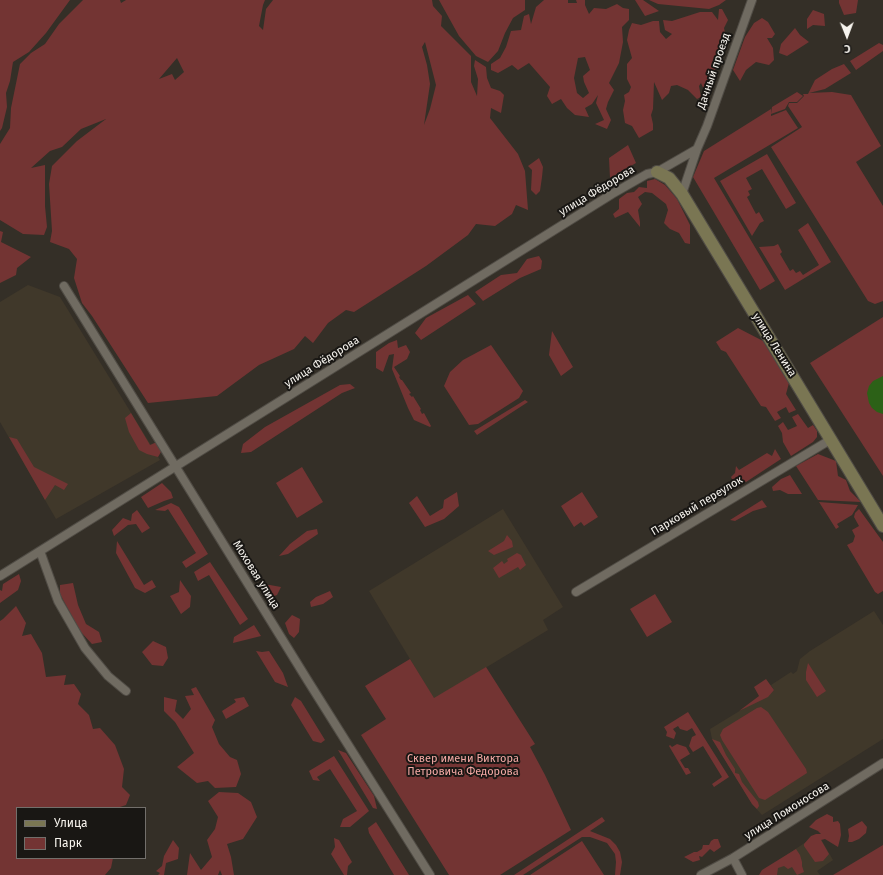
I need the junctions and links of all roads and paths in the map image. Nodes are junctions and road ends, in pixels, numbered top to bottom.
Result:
1 (752, 0) edge
2 (697, 149) junction
3 (657, 172) junction
4 (682, 194) junction
5 (64, 286) dead end
6 (830, 440) junction
7 (176, 466) junction
8 (883, 526) edge
9 (40, 551) junction
10 (0, 576) edge
11 (576, 592) dead end
12 (126, 691) dead end
13 (883, 763) edge
14 (734, 858) junction
15 (430, 875) edge
16 (701, 875) edge
17 (742, 875) edge

1 - 2 street, Дачный проезд
2 - 3 street, улица Фёдорова
2 - 4 street, Дачный проезд
3 - 4 street, улица Ленина
3 - 7 street, улица Фёдорова
4 - 6 street, улица Ленина
5 - 7 street, Моховая улица
6 - 8 street, улица Ленина
6 - 11 street, Парковый переулок
7 - 9 street, улица Фёдорова
7 - 15 street, Моховая улица
9 - 10 street, улица Фёдорова
9 - 12 street
13 - 14 street, улица Ломоносова
14 - 16 street, улица Ломоносова
14 - 17 street

